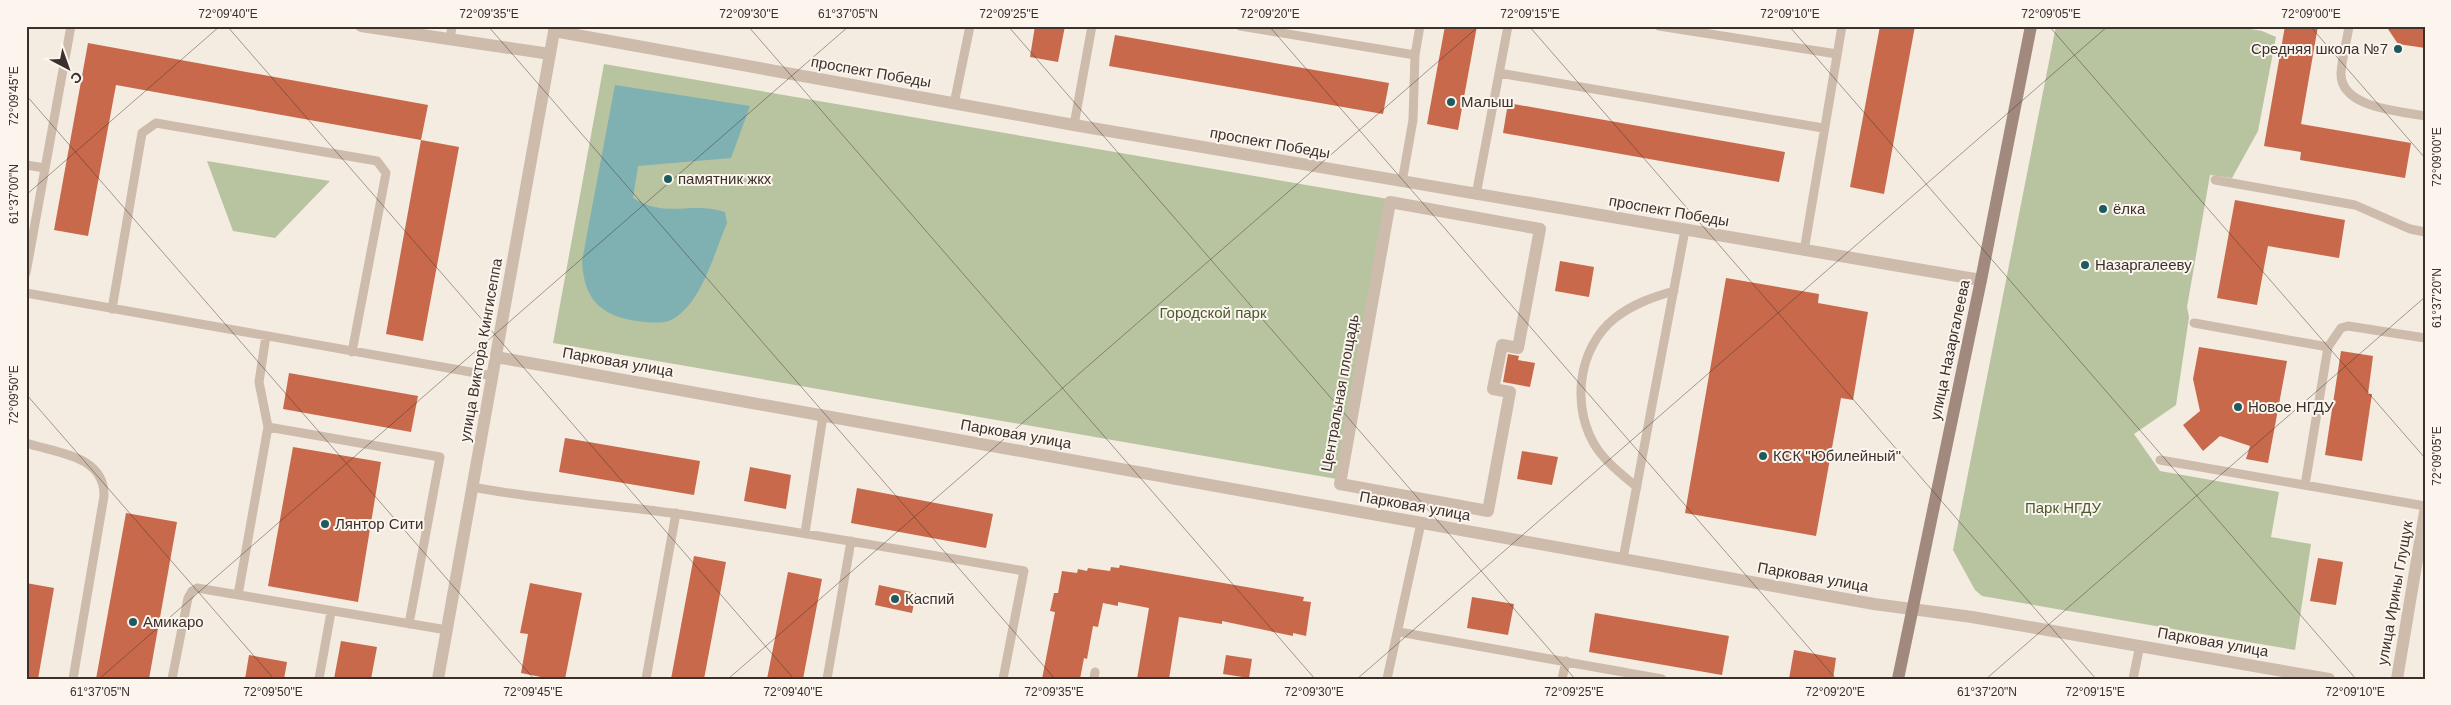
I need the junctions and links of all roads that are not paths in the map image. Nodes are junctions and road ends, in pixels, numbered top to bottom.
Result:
1 (71, 26) edge
2 (361, 26) edge
3 (452, 26) edge
4 (970, 26) edge
5 (1092, 26) edge
6 (1240, 26) edge
7 (1420, 26) edge
8 (1508, 26) edge
9 (1659, 26) edge
10 (1842, 26) edge
11 (2031, 26) edge
12 (2349, 26) edge
13 (555, 29) edge
14 (450, 40) junction
15 (550, 54) junction
16 (1837, 54) junction
17 (1415, 55) junction
18 (1499, 73) junction
19 (954, 104) junction
20 (2425, 116) edge
21 (1074, 125) junction
22 (1823, 128) junction
23 (26, 165) edge
24 (45, 168) junction
25 (2215, 180) dead end
26 (1402, 182) junction
27 (1476, 195) junction
28 (1540, 229) joint
29 (1686, 230) junction
30 (2425, 232) edge
31 (1804, 251) junction
32 (26, 273) edge
33 (1981, 280) junction
34 (1674, 291) junction
35 (26, 294) edge
36 (112, 309) junction
37 (2194, 322) dead end
38 (266, 336) junction
39 (2425, 338) edge
40 (2328, 347) junction
41 (352, 352) junction
42 (496, 357) junction
43 (493, 376) junction
44 (823, 416) junction
45 (268, 427) junction
46 (26, 443) edge
47 (2160, 460) dead end
48 (2305, 485) junction
49 (472, 487) junction
50 (1637, 487) junction
51 (2425, 506) edge
52 (2425, 512) edge
53 (676, 514) junction
54 (1421, 523) junction
55 (805, 533) junction
56 (851, 541) junction
57 (1623, 559) junction
58 (238, 595) junction
59 (1912, 609) junction
60 (331, 612) junction
61 (409, 624) junction
62 (447, 630) junction
63 (1399, 632) junction
64 (2140, 646) junction
65 (1566, 661) junction
66 (2303, 676) edge
67 (73, 679) edge
68 (172, 679) edge
69 (318, 679) edge
70 (438, 679) edge
71 (646, 679) edge
72 (826, 679) edge
73 (1004, 679) edge
74 (1387, 679) edge
75 (1562, 679) edge
76 (1662, 679) edge
77 (1898, 679) edge
78 (2134, 679) edge
79 (2329, 679) edge
80 (2397, 679) edge

1 - 24 lane
2 - 14 street
3 - 14 lane
4 - 19 lane
5 - 21 lane
6 - 17 lane
7 - 17 lane
8 - 18 lane
9 - 16 lane
10 - 16 lane
11 - 33 main road, улица Назаргалеева
12 - 20 lane
13 - 15 street, улица Виктора Кингисеппа
13 - 19 street, проспект Победы
14 - 15 street
15 - 42 street, улица Виктора Кингисеппа
16 - 22 lane
17 - 26 lane
18 - 22 lane
18 - 27 lane
19 - 21 street, проспект Победы
21 - 26 street, проспект Победы
22 - 31 lane
23 - 24 lane
24 - 32 lane
25 - 30 lane
26 - 27 street, проспект Победы
27 - 29 street, проспект Победы
28 - 28 street, Центральная площадь
29 - 31 street, проспект Победы
29 - 34 lane
31 - 33 street, проспект Победы
33 - 59 main road, улица Назаргалеева
34 - 50 lane
34 - 50 lane
35 - 36 lane
36 - 38 lane
36 - 41 lane
37 - 40 lane
38 - 41 lane
38 - 45 lane
39 - 40 lane
40 - 48 lane
41 - 43 lane
42 - 43 street, улица Виктора Кингисеппа
42 - 44 street, Парковая улица
43 - 49 street, улица Виктора Кингисеппа
44 - 54 street, Парковая улица
44 - 55 lane
45 - 58 lane
45 - 61 lane
46 - 67 lane
47 - 48 lane
48 - 51 lane
49 - 53 lane
49 - 62 street, улица Виктора Кингисеппа
50 - 57 lane
52 - 80 street, улица Ирины Глущук
53 - 55 lane
53 - 71 lane
54 - 57 street, Парковая улица
54 - 63 lane
55 - 56 lane
56 - 72 lane
56 - 73 lane
57 - 59 street, Парковая улица
58 - 60 lane
58 - 68 lane
59 - 64 street, Парковая улица
59 - 77 main road, улица Назаргалеева
60 - 61 lane
60 - 69 lane
61 - 62 lane
62 - 70 street, улица Виктора Кингисеппа
63 - 65 lane
63 - 74 lane
64 - 66 street, Парковая улица
64 - 78 lane
65 - 75 lane
65 - 76 lane
66 - 79 street, Парковая улица

